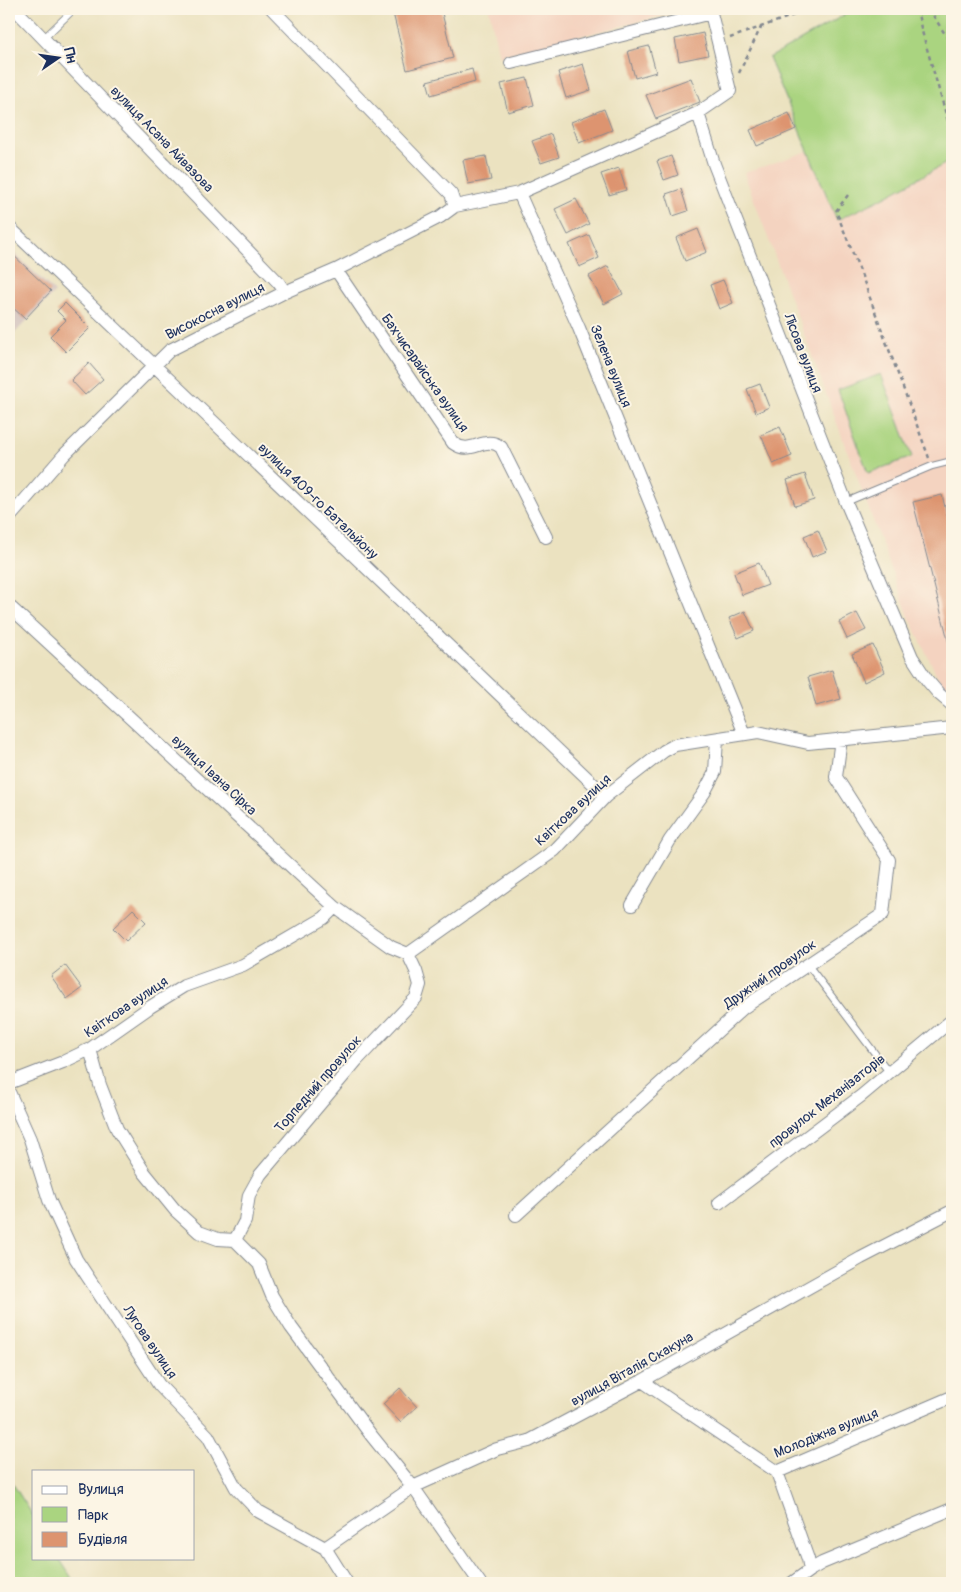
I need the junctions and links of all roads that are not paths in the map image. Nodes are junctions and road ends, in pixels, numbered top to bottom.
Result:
1 (15, 9) edge
2 (74, 9) edge
3 (272, 9) edge
4 (710, 11) edge
5 (44, 39) junction
6 (511, 63) dead end
7 (698, 112) junction
8 (519, 193) junction
9 (455, 206) junction
10 (9, 227) edge
11 (336, 270) junction
12 (285, 292) junction
13 (154, 364) junction
14 (952, 461) edge
15 (846, 502) junction
16 (9, 518) edge
17 (546, 537) dead end
18 (9, 606) edge
19 (952, 705) edge
20 (952, 728) edge
21 (744, 734) junction
22 (717, 739) junction
23 (841, 739) junction
24 (606, 796) junction
25 (632, 905) dead end
26 (335, 908) junction
27 (408, 954) junction
28 (808, 965) junction
29 (952, 1020) edge
30 (90, 1049) junction
31 (889, 1072) junction
32 (9, 1083) edge
33 (9, 1092) edge
34 (719, 1203) dead end
35 (952, 1211) edge
36 (516, 1215) dead end
37 (235, 1240) junction
38 (642, 1381) junction
39 (952, 1396) edge
40 (777, 1472) junction
41 (413, 1487) junction
42 (952, 1509) edge
43 (325, 1548) junction
44 (810, 1570) junction
45 (347, 1583) edge
46 (480, 1583) edge
47 (792, 1583) edge

1 - 5 street, вулиця Асана Айвазова
2 - 5 lane
3 - 9 street
4 - 6 street
4 - 7 street
5 - 12 street, вулиця Асана Айвазова
7 - 8 street
7 - 15 street, Лісова вулиця
8 - 9 street, Високосна вулиця
8 - 21 street, Зелена вулиця
9 - 11 street, Високосна вулиця
10 - 13 street, вулиця 409-го Батальйону
11 - 12 street, Високосна вулиця
11 - 17 street, Бахчисарайська вулиця
12 - 13 street, Високосна вулиця
13 - 16 street, Високосна вулиця
13 - 24 street, вулиця 409-го Батальйону
14 - 15 lane
15 - 19 street, Лісова вулиця
18 - 26 street, вулиця Івана Сірка
20 - 23 street, Квіткова вулиця
21 - 22 street, Квіткова вулиця
21 - 23 street, Квіткова вулиця
22 - 24 street, Квіткова вулиця
22 - 25 street
23 - 28 street, Дружний провулок
24 - 27 street, Квіткова вулиця
26 - 27 street, вулиця Івана Сірка
26 - 30 street, Квіткова вулиця
27 - 37 street, Торпедний провулок
28 - 31 lane
28 - 36 street, Дружний провулок
29 - 31 street, провулок Механізаторів
30 - 32 street, Квіткова вулиця
30 - 37 street
31 - 34 street, провулок Механізаторів
33 - 43 street, Лугова вулиця
35 - 38 street, вулиця Віталія Скакуна
37 - 41 street
38 - 40 street, Молодіжна вулиця
38 - 41 street, вулиця Віталія Скакуна
39 - 40 street, Молодіжна вулиця
40 - 44 street
41 - 43 street, вулиця Віталія Скакуна
41 - 46 street
42 - 44 street
43 - 45 street, Лугова вулиця
44 - 47 street

